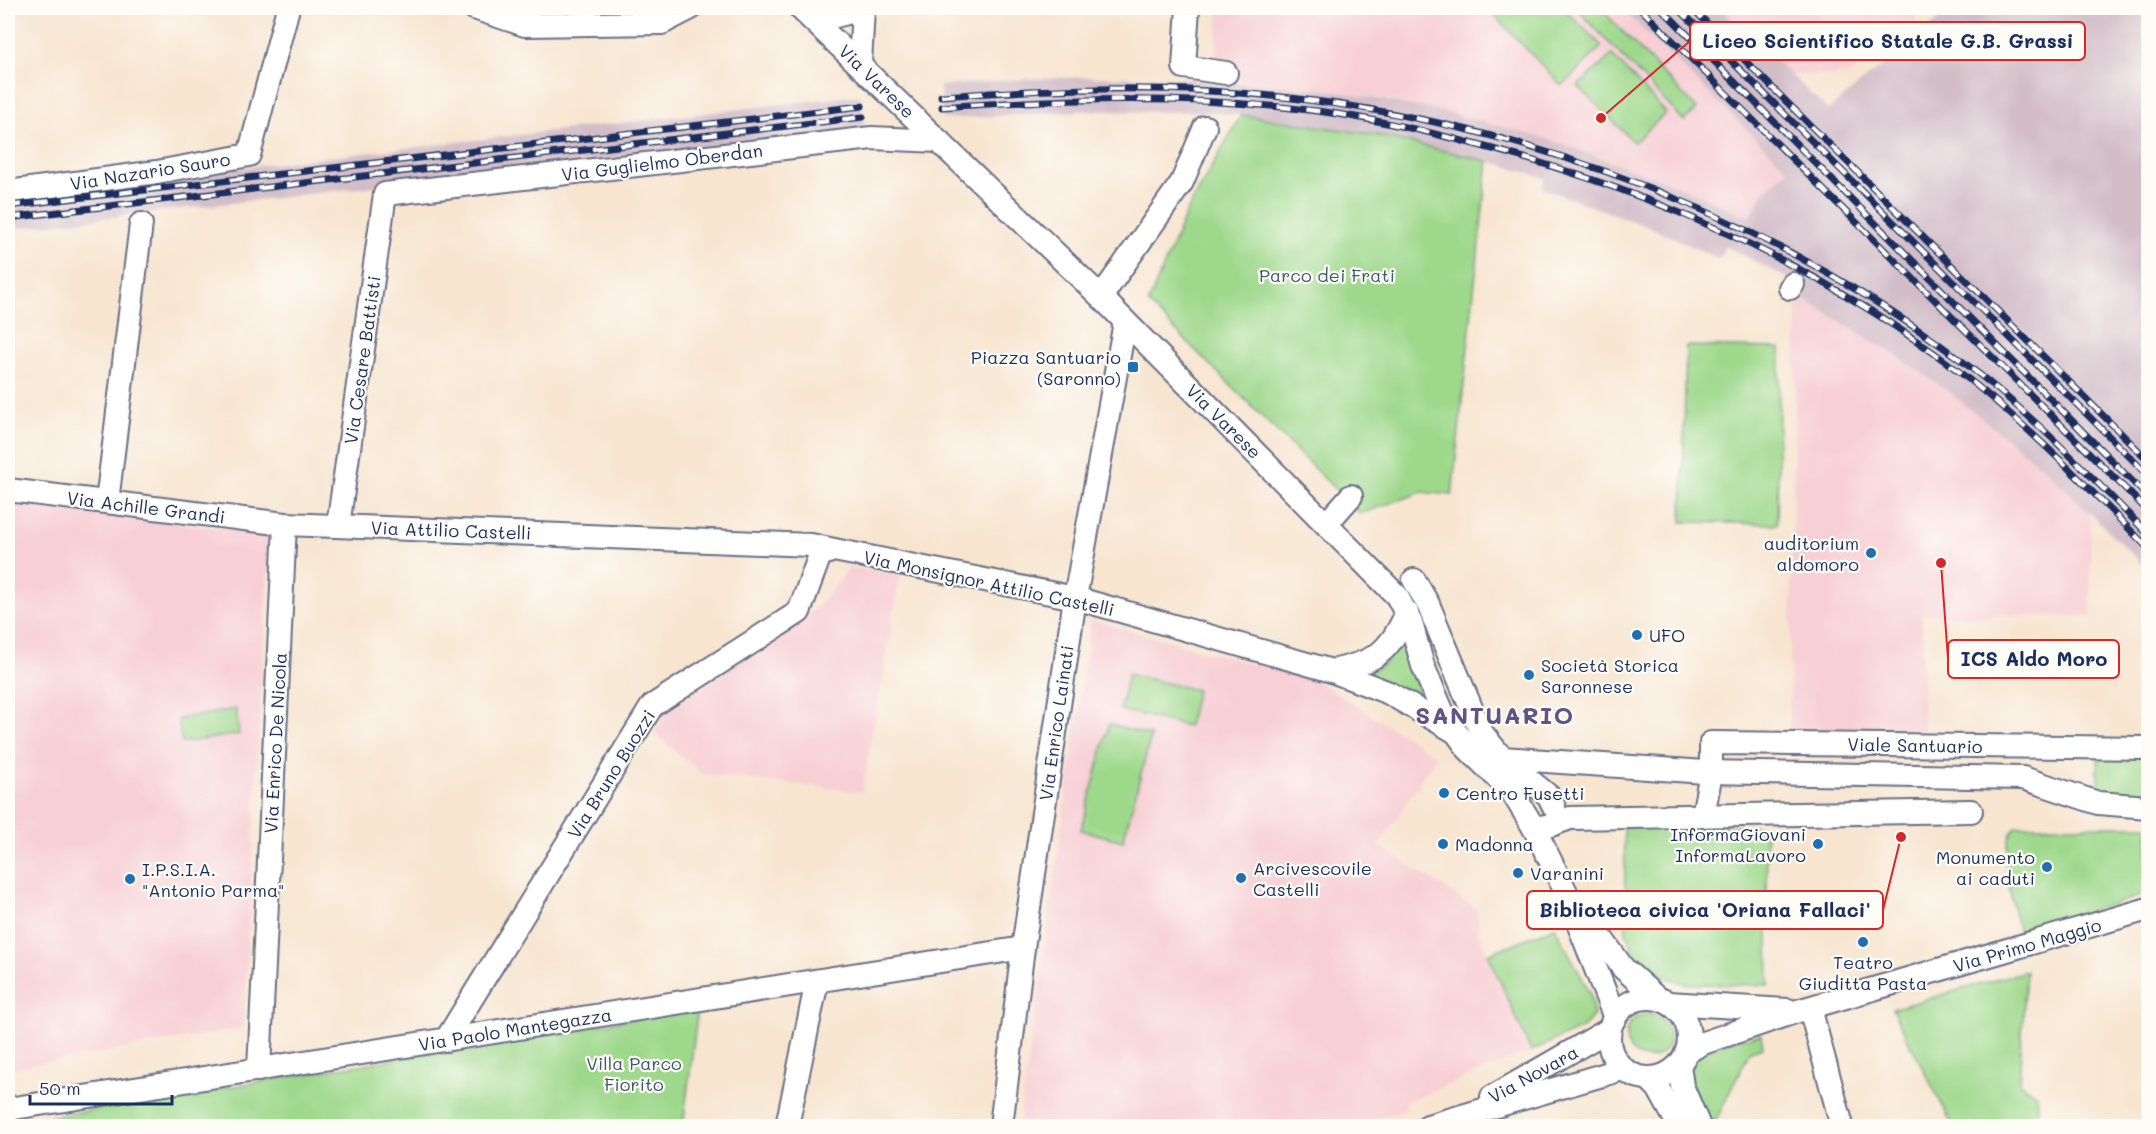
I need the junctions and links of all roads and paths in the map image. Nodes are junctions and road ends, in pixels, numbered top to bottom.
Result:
1 (288, 8) edge
2 (474, 8) edge
3 (691, 8) edge
4 (800, 8) edge
5 (863, 8) edge
6 (1188, 8) edge
7 (818, 24) junction
8 (860, 64) junction
9 (1226, 73) dead end
10 (1205, 127) dead end
11 (939, 141) junction
12 (8, 192) edge
13 (385, 194) joint
14 (141, 224) dead end
15 (1101, 297) junction
16 (1125, 322) junction
17 (8, 490) edge
18 (1351, 496) dead end
19 (107, 502) junction
20 (1327, 523) junction
21 (285, 524) junction
22 (338, 526) junction
23 (827, 553) junction
24 (1414, 580) dead end
25 (1075, 598) junction
26 (1407, 612) junction
27 (1332, 671) junction
28 (1455, 732) junction
29 (2148, 748) edge
30 (1501, 759) junction
31 (1712, 772) junction
32 (1554, 807) dead end
33 (2148, 807) edge
34 (1971, 812) dead end
35 (1703, 816) junction
36 (1534, 828) junction
37 (1566, 892) junction
38 (2148, 909) edge
39 (1023, 948) junction
40 (817, 981) junction
41 (1663, 1001) junction
42 (1805, 1009) junction
43 (1612, 1024) junction
44 (446, 1040) junction
45 (1683, 1058) junction
46 (1623, 1069) junction
47 (259, 1070) junction
48 (1648, 1078) junction
49 (8, 1109) edge
50 (1454, 1118) junction
51 (787, 1126) edge
52 (1001, 1126) edge
53 (1428, 1126) edge
54 (1679, 1126) edge
55 (1699, 1126) edge
56 (1842, 1126) edge

1 - 12 street, Via Nazario Sauro
2 - 3 street
4 - 7 street, Via Varese
5 - 7 street
5 - 8 street
6 - 9 street
7 - 8 street, Via Varese
8 - 11 street, Via Varese
10 - 15 street
11 - 13 street, Via Guglielmo Oberdan
11 - 15 street, Via Varese
13 - 22 street, Via Cesare Battisti
14 - 19 street
15 - 16 street, Via Varese
16 - 20 street, Via Varese
16 - 25 street, Via Enrico Lainati
17 - 19 street, Via Achille Grandi
18 - 20 street
19 - 21 street, Via Achille Grandi
20 - 26 street, Via Varese
21 - 22 street, Via Attilio Castelli
21 - 47 street, Via Enrico De Nicola
22 - 23 street, Via Attilio Castelli
23 - 25 street, Via Monsignor Attilio Castelli
23 - 44 street, Via Bruno Buozzi
24 - 30 street
25 - 27 street, Via Monsignor Attilio Castelli
25 - 39 street, Via Enrico Lainati
26 - 27 street
26 - 28 street, Via Varese
27 - 28 street, Via Monsignor Attilio Castelli
28 - 36 street, Via Varese
29 - 31 street, Viale Santuario
30 - 31 street
30 - 32 street
31 - 33 street, Viale Santuario
31 - 35 street, Viale Santuario
34 - 35 street
35 - 36 street
36 - 37 street, Via Varese
37 - 41 street, Via Varese
37 - 43 street, Via Varese
38 - 42 street, Via Primo Maggio
39 - 40 street, Via Paolo Mantegazza
39 - 52 street, Via Enrico Lainati
40 - 44 street, Via Paolo Mantegazza
40 - 51 street
41 - 42 street, Via Primo Maggio
41 - 43 street
41 - 45 street
42 - 45 street, Via Primo Maggio
42 - 56 street
43 - 46 street
43 - 50 street, Via Novara
44 - 47 street, Via Paolo Mantegazza
45 - 48 street
45 - 55 street
46 - 48 street
46 - 50 street, Via Novara
47 - 49 street, Via Paolo Mantegazza
48 - 54 street
50 - 53 street, Via Novara

